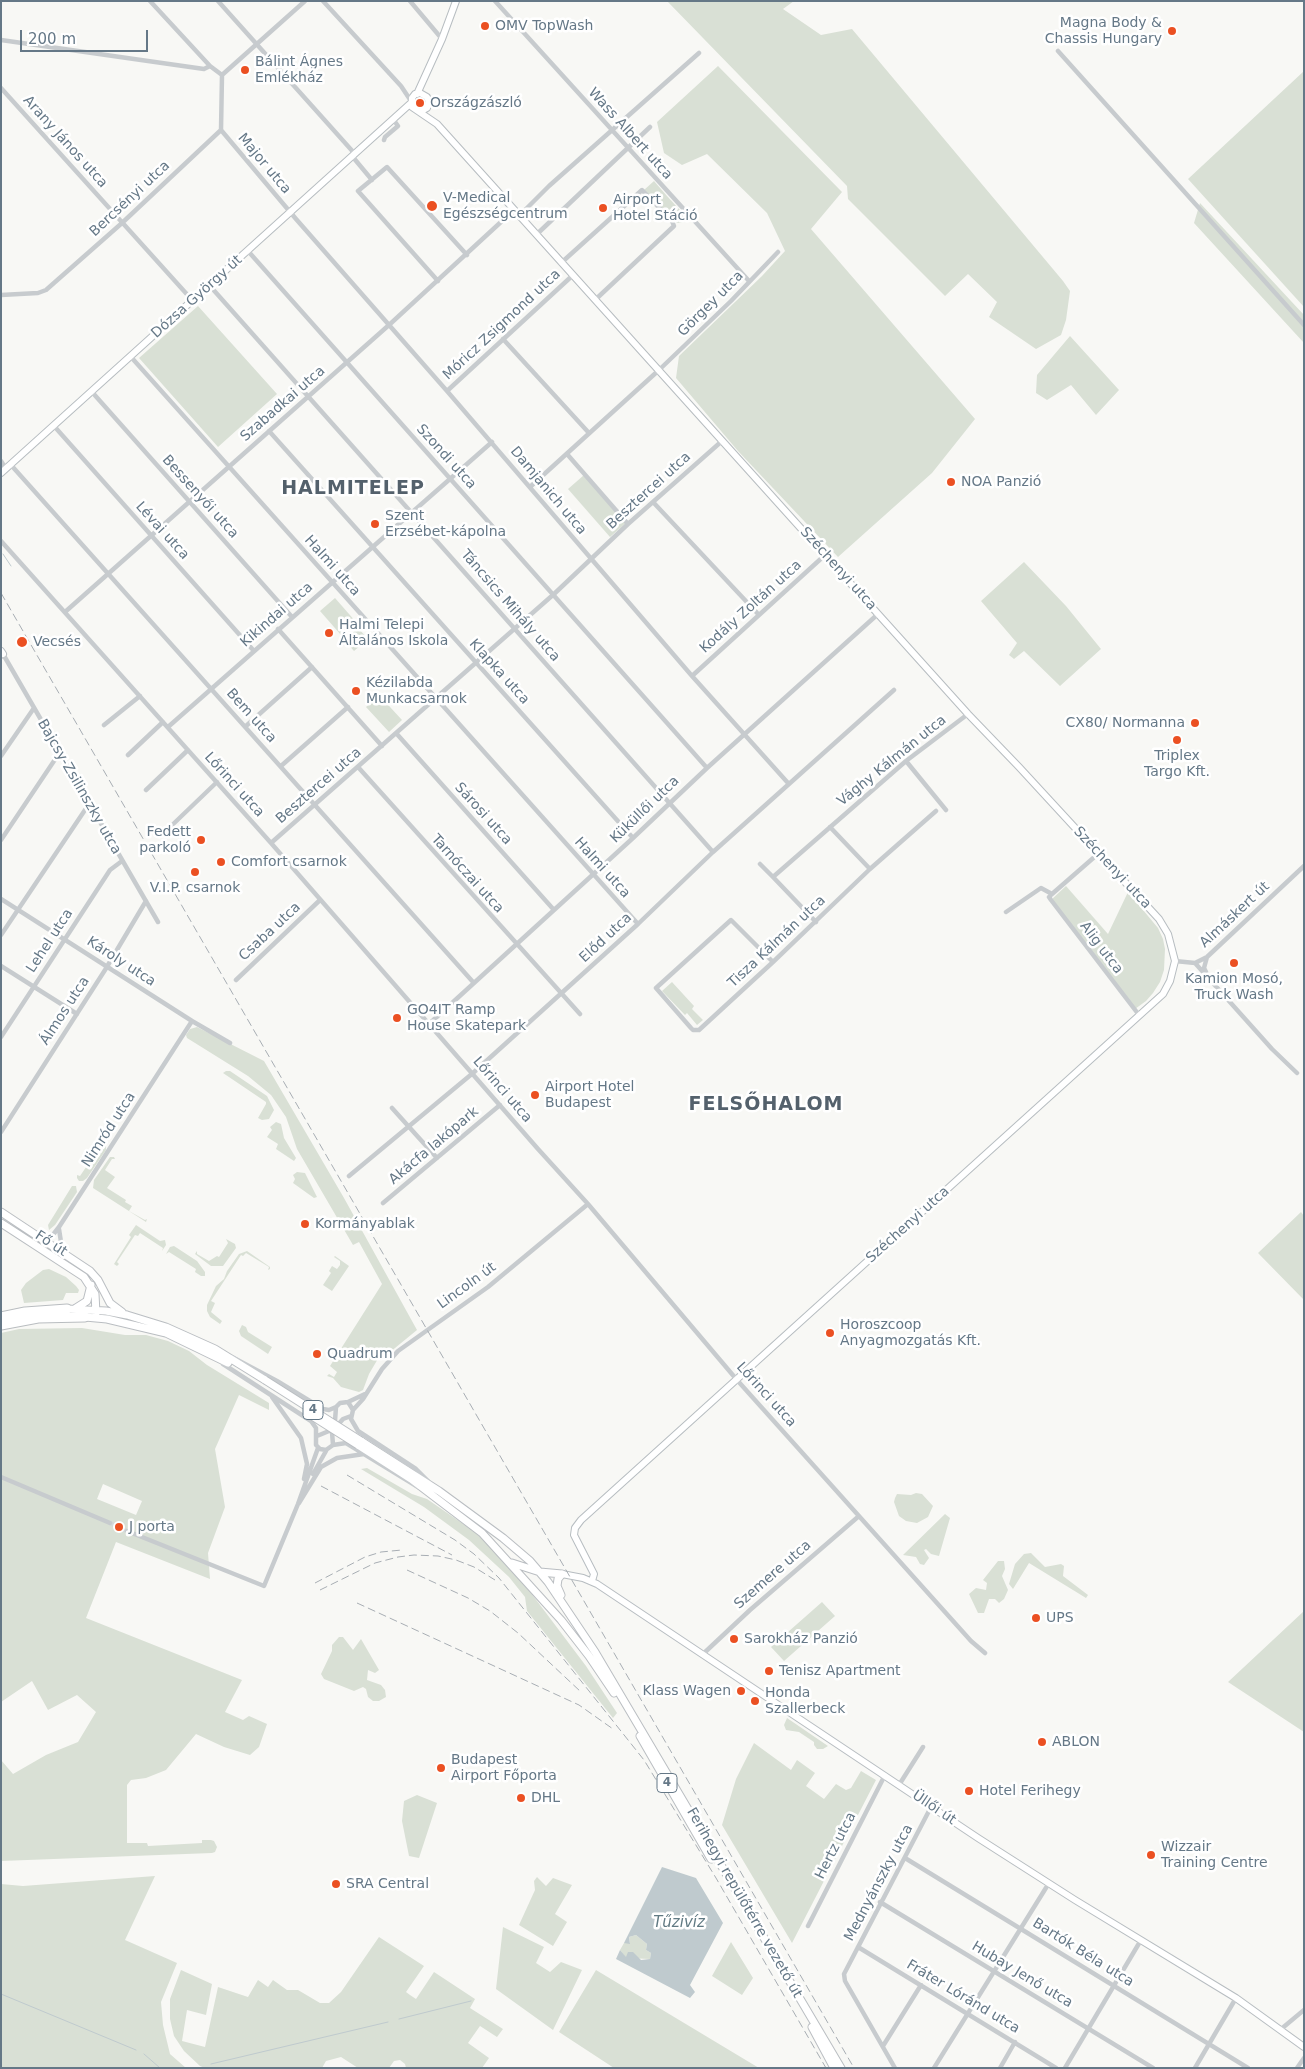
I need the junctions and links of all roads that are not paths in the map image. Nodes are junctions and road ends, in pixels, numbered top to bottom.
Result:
1 (150, 1) edge
2 (218, 1) edge
3 (305, 1) edge
4 (324, 1) edge
5 (410, 1) edge
6 (456, 1) edge
7 (495, 1) edge
8 (442, 39) junction
9 (1, 40) edge
10 (257, 45) junction
11 (1058, 51) dead end
12 (699, 53) dead end
13 (210, 66) junction
14 (222, 75) junction
15 (427, 75) junction
16 (401, 86) junction
17 (1, 88) edge
18 (416, 94) junction
19 (425, 95) junction
20 (411, 102) junction
21 (427, 108) junction
22 (417, 111) junction
23 (394, 118) junction
24 (437, 124) junction
25 (650, 127) dead end
26 (221, 130) junction
27 (611, 130) junction
28 (384, 140) dead end
29 (627, 148) junction
30 (354, 155) junction
31 (372, 180) junction
32 (514, 210) junction
33 (291, 212) junction
34 (519, 216) junction
35 (122, 223) junction
36 (536, 234) junction
37 (248, 251) junction
38 (778, 252) dead end
39 (467, 255) junction
40 (561, 264) junction
41 (572, 276) junction
42 (438, 281) junction
43 (749, 281) junction
44 (210, 286) junction
45 (1, 295) edge
46 (595, 300) junction
47 (193, 301) junction
48 (389, 325) junction
49 (1304, 325) edge
50 (503, 339) junction
51 (131, 357) junction
52 (347, 362) junction
53 (658, 370) junction
54 (447, 391) junction
55 (92, 392) junction
56 (308, 396) junction
57 (54, 426) junction
58 (269, 431) junction
59 (589, 433) junction
60 (722, 440) junction
61 (492, 442) junction
62 (567, 454) junction
63 (1, 461) edge
64 (229, 467) junction
65 (6, 469) edge
66 (450, 478) junction
67 (530, 487) junction
68 (189, 501) junction
69 (653, 502) junction
70 (411, 512) junction
71 (628, 524) junction
72 (151, 535) junction
73 (1, 541) edge
74 (372, 546) junction
75 (826, 555) junction
76 (590, 559) junction
77 (108, 573) junction
78 (331, 582) junction
79 (554, 594) junction
80 (65, 612) junction
81 (878, 614) junction
82 (759, 615) junction
83 (292, 617) junction
84 (515, 628) junction
85 (278, 629) junction
86 (254, 651) junction
87 (2, 654) edge
88 (476, 663) junction
89 (312, 667) junction
90 (692, 676) junction
91 (211, 689) junction
92 (894, 690) dead end
93 (140, 696) junction
94 (435, 698) junction
95 (348, 707) junction
96 (34, 708) junction
97 (968, 714) junction
98 (163, 722) junction
99 (104, 724) dead end
100 (246, 726) junction
101 (168, 727) junction
102 (396, 733) junction
103 (743, 735) junction
104 (382, 746) junction
105 (188, 750) junction
106 (60, 752) junction
107 (128, 755) dead end
108 (1, 756) edge
109 (906, 761) junction
110 (281, 766) junction
111 (358, 767) junction
112 (707, 768) junction
113 (217, 782) junction
114 (788, 783) junction
115 (146, 790) dead end
116 (668, 803) junction
117 (89, 804) junction
118 (315, 805) junction
119 (946, 810) dead end
120 (936, 811) dead end
121 (830, 827) junction
122 (167, 830) dead end
123 (633, 838) junction
124 (1, 840) edge
125 (271, 843) junction
126 (713, 852) junction
127 (1098, 853) junction
128 (122, 861) junction
129 (760, 864) dead end
130 (1304, 866) edge
131 (870, 869) junction
132 (593, 875) junction
133 (773, 877) junction
134 (1052, 894) junction
135 (1, 899) edge
136 (320, 900) junction
137 (146, 901) junction
138 (18, 910) junction
139 (554, 910) junction
140 (1006, 912) dead end
141 (158, 922) dead end
142 (816, 922) junction
143 (638, 924) junction
144 (1, 935) edge
145 (64, 940) junction
146 (516, 945) junction
147 (1207, 957) junction
148 (1175, 961) junction
149 (773, 962) junction
150 (1195, 963) junction
151 (1, 966) edge
152 (106, 966) junction
153 (1207, 974) junction
154 (236, 980) dead end
155 (473, 982) junction
156 (34, 986) junction
157 (561, 995) junction
158 (77, 1014) junction
159 (580, 1014) dead end
160 (1139, 1015) junction
161 (192, 1021) junction
162 (429, 1024) junction
163 (1, 1037) edge
164 (230, 1043) dead end
165 (473, 1073) junction
166 (1297, 1074) dead end
167 (500, 1105) junction
168 (392, 1108) dead end
169 (408, 1126) junction
170 (1, 1132) edge
171 (437, 1158) junction
172 (349, 1176) dead end
173 (383, 1203) dead end
174 (588, 1204) junction
175 (1, 1212) edge
176 (1, 1223) edge
177 (59, 1228) junction
178 (48, 1242) junction
179 (42, 1249) junction
180 (70, 1256) junction
181 (98, 1280) junction
182 (91, 1285) junction
183 (67, 1309) junction
184 (97, 1312) junction
185 (127, 1315) junction
186 (1, 1317) edge
187 (85, 1317) junction
188 (107, 1319) junction
189 (1, 1325) edge
190 (215, 1349) junction
191 (206, 1351) junction
192 (737, 1380) junction
193 (264, 1382) junction
194 (367, 1393) junction
195 (270, 1394) junction
196 (348, 1402) junction
197 (336, 1407) junction
198 (353, 1410) junction
199 (336, 1414) junction
200 (351, 1416) junction
201 (343, 1419) junction
202 (324, 1432) junction
203 (317, 1436) junction
204 (332, 1436) junction
205 (333, 1444) junction
206 (318, 1448) junction
207 (326, 1450) junction
208 (364, 1454) junction
209 (1, 1477) edge
210 (438, 1494) junction
211 (298, 1504) junction
212 (860, 1516) junction
213 (110, 1523) tunnel mouth
214 (128, 1531) tunnel mouth
215 (530, 1561) junction
216 (510, 1562) junction
217 (540, 1572) junction
218 (562, 1574) junction
219 (592, 1581) junction
220 (567, 1609) junction
221 (985, 1653) dead end
222 (702, 1654) junction
223 (923, 1748) dead end
224 (885, 1775) junction
225 (899, 1785) junction
226 (932, 1807) junction
227 (905, 1858) junction
228 (1048, 1883) junction
229 (880, 1902) junction
230 (808, 1926) dead end
231 (1020, 1928) junction
232 (1141, 1940) junction
233 (858, 1947) junction
234 (994, 1971) junction
235 (921, 1985) junction
236 (1114, 1986) junction
237 (1236, 1998) junction
238 (1304, 2010) edge
239 (968, 2014) junction
240 (1089, 2029) junction
241 (1280, 2030) junction
242 (1015, 2042) junction
243 (1209, 2044) junction
244 (883, 2046) junction
245 (1304, 2047) edge
246 (1304, 2058) edge
247 (834, 2068) edge
248 (841, 2068) edge
249 (895, 2068) edge
250 (934, 2068) edge
251 (1000, 2068) edge
252 (1056, 2068) edge
253 (1064, 2068) edge
254 (1153, 2068) edge
255 (1195, 2068) edge
256 (1248, 2068) edge
257 (1297, 2068) edge

1 - 13 street
2 - 10 street
3 - 10 street
4 - 16 street
5 - 8 street
6 - 8 street
7 - 27 street, Wass Albert utca
8 - 15 street
9 - 13 street
10 - 14 street
10 - 30 street
11 - 49 street
12 - 27 street
13 - 14 street
14 - 26 street
15 - 18 street
15 - 19 street
16 - 18 street
16 - 20 street
17 - 35 street, Arany János utca
18 - 19 street
18 - 20 street
19 - 21 street
20 - 22 street
20 - 23 street, Dózsa György út
21 - 22 street
21 - 24 street, Széchenyi utca
22 - 23 street, Dózsa György út
22 - 24 street, Széchenyi utca
23 - 28 street, Dózsa György út
23 - 30 street, Dózsa György út
24 - 32 street, Széchenyi utca
25 - 29 street
26 - 33 street, Major utca
26 - 35 street, Bercsényi utca
27 - 29 street, Wass Albert utca
27 - 34 street
29 - 36 street
29 - 43 street, Wass Albert utca
30 - 31 street
30 - 33 street, Dózsa György út
31 - 39 street
31 - 42 street
32 - 34 street, Széchenyi utca
32 - 39 street, Szabadkai utca
33 - 37 street, Dózsa György út
33 - 48 street, Damjanich utca
34 - 36 street, Széchenyi utca
35 - 45 street, Bercsényi utca
35 - 47 street, Arany János utca
36 - 40 street, Széchenyi utca
37 - 44 street, Dózsa György út
37 - 52 street, Szondi utca
38 - 43 street, Görgey utca
39 - 42 street, Szabadkai utca
40 - 41 street, Széchenyi utca
40 - 46 street
41 - 46 street, Széchenyi utca
41 - 50 street, Móricz Zsigmond utca
42 - 48 street, Szabadkai utca
43 - 53 street, Görgey utca
44 - 47 street, Dózsa György út
44 - 56 street, Táncsics Mihály utca
46 - 53 street, Széchenyi utca
47 - 51 street, Dózsa György út
48 - 52 street, Szabadkai utca
48 - 54 street, Damjanich utca
50 - 54 street, Móricz Zsigmond utca
50 - 59 street
51 - 55 street, Dózsa György út
51 - 64 street, Halmi utca
52 - 56 street, Szabadkai utca
52 - 66 street, Szondi utca
53 - 59 street, Görgey utca
53 - 60 street, Széchenyi utca
54 - 61 street, Damjanich utca
55 - 57 street, Dózsa György út
55 - 68 street, Bessenyői utca
56 - 58 street, Szabadkai utca
56 - 70 street, Táncsics Mihály utca
57 - 65 street, Dózsa György út
57 - 72 street, Lévai utca
58 - 64 street, Szabadkai utca
58 - 74 street, Klapka utca
59 - 62 street, Görgey utca
60 - 69 street, Besztercei utca
60 - 75 street, Széchenyi utca
61 - 66 street, Kikindai utca
61 - 67 street, Damjanich utca
62 - 67 street, Görgey utca
62 - 71 street
63 - 65 street, Bem utca
64 - 68 street, Szabadkai utca
64 - 78 street, Halmi utca
65 - 77 street, Bem utca
66 - 70 street, Kikindai utca
66 - 79 street, Szondi utca
67 - 76 street, Damjanich utca
68 - 72 street, Szabadkai utca
68 - 83 street, Bessenyői utca
69 - 71 street, Besztercei utca
69 - 82 street
70 - 74 street, Kikindai utca
70 - 84 street, Táncsics Mihály utca
71 - 76 street, Besztercei utca
72 - 77 street, Szabadkai utca
72 - 86 street, Lévai utca
73 - 80 street, Lőrinci utca
74 - 78 street, Kikindai utca
74 - 88 street, Klapka utca
75 - 81 street, Széchenyi utca
75 - 82 street, Kodály Zoltán utca
76 - 79 street, Besztercei utca
76 - 90 street, Damjanich utca
77 - 80 street, Szabadkai utca
77 - 91 street, Bem utca
78 - 83 street, Kikindai utca
78 - 94 street, Halmi utca
79 - 84 street, Besztercei utca
79 - 112 street, Szondi utca
80 - 93 street, Lőrinci utca
81 - 97 street, Széchenyi utca
81 - 103 street, Küküllői utca
82 - 90 street, Kodály Zoltán utca
83 - 85 street, Kikindai utca
84 - 88 street, Besztercei utca
84 - 116 street, Táncsics Mihály utca
85 - 86 street, Kikindai utca
85 - 89 street
86 - 91 street, Kikindai utca
87 - 96 street, Bajcsy-Zsilinszky utca
88 - 94 street, Besztercei utca
88 - 123 street, Klapka utca
89 - 95 street
89 - 100 street
90 - 103 street, Damjanich utca
91 - 100 street, Bem utca
91 - 101 street, Kikindai utca
92 - 114 street, Előd utca
93 - 98 street, Lőrinci utca
93 - 99 street
94 - 102 street, Besztercei utca
94 - 132 street, Halmi utca
95 - 104 street
95 - 110 street
96 - 106 street, Bajcsy-Zsilinszky utca
96 - 108 street
97 - 109 street, Vághy Kálmán utca
97 - 127 street, Széchenyi utca
98 - 101 street, Lőrinci utca
98 - 107 street
100 - 110 street, Bem utca
101 - 105 street, Lőrinci utca
102 - 104 street, Besztercei utca
102 - 139 street, Sárosi utca
103 - 112 street, Küküllői utca
103 - 114 street, Damjanich utca
104 - 111 street, Besztercei utca
105 - 113 street, Lőrinci utca
105 - 115 street
106 - 117 street, Bajcsy-Zsilinszky utca
106 - 124 street
109 - 119 street
109 - 121 street, Vághy Kálmán utca
110 - 118 street, Bem utca
111 - 118 street, Besztercei utca
111 - 146 street, Tarnóczai utca
112 - 116 street, Küküllői utca
113 - 122 street
113 - 125 street, Lőrinci utca
114 - 126 street, Előd utca
116 - 123 street, Küküllői utca
116 - 126 street, Táncsics Mihály utca
117 - 128 street, Bajcsy-Zsilinszky utca
117 - 138 street
118 - 125 street, Besztercei utca
118 - 155 street, Bem utca
120 - 131 street, Tisza Kálmán utca
121 - 131 street
121 - 133 street, Vághy Kálmán utca
123 - 132 street, Küküllői utca
125 - 136 street, Lőrinci utca
126 - 143 street, Előd utca
127 - 134 street
127 - 148 street, Széchenyi utca
128 - 137 street, Bajcsy-Zsilinszky utca
128 - 145 street, Lehel utca
129 - 133 street
130 - 147 street, Almáskert út
131 - 142 street, Tisza Kálmán utca
132 - 139 street, Küküllői utca
132 - 143 street, Halmi utca
133 - 142 street
134 - 140 street
134 - 160 street, Alig utca
135 - 138 street, Károly utca
136 - 154 street, Csaba utca
136 - 162 street, Lőrinci utca
137 - 141 street, Bajcsy-Zsilinszky utca
137 - 152 street, Álmos utca
138 - 144 street
138 - 145 street, Károly utca
139 - 146 street, Küküllői utca
142 - 149 street, Tisza Kálmán utca
143 - 157 street, Előd utca
145 - 152 street, Károly utca
145 - 156 street, Lehel utca
146 - 155 street, Küküllői utca
146 - 157 street, Tarnóczai utca
147 - 150 street, Almáskert út
147 - 153 street
148 - 150 street, Almáskert út
148 - 160 street, Széchenyi utca
149 - 149 street, Tisza Kálmán utca
150 - 153 street
151 - 156 street
152 - 158 street, Álmos utca
152 - 161 street, Károly utca
153 - 166 street
155 - 162 street, Küküllői utca
156 - 158 street
156 - 163 street, Lehel utca
157 - 159 street, Tarnóczai utca
157 - 165 street, Előd utca
158 - 170 street, Álmos utca
160 - 192 street, Széchenyi utca
161 - 164 street, Károly utca
161 - 177 street, Nimród utca
162 - 165 street, Lőrinci utca
165 - 167 street, Lőrinci utca
165 - 169 street, Előd utca
167 - 171 street, Akácfa lakópark
167 - 174 street, Lőrinci utca
168 - 169 street
169 - 171 street
169 - 172 street, Előd utca
171 - 173 street, Akácfa lakópark
174 - 192 street, Lőrinci utca
174 - 194 street, Lincoln út
175 - 178 main road, Fő út / 4
176 - 179 main road
177 - 178 street, Nimród utca
177 - 180 street
178 - 179 street, Nimród utca
178 - 180 main road, Fő út / 4
179 - 182 main road
180 - 181 main road, Fő út / 4
181 - 184 main road
181 - 185 main road, 4
182 - 183 main road
182 - 184 main road
183 - 184 main road
183 - 186 highway
184 - 185 main road
184 - 187 main road
184 - 188 main road, 4
185 - 190 main road, 4
187 - 188 main road
187 - 189 highway
188 - 191 main road, 4
190 - 193 main road, 4
190 - 197 street
191 - 193 main road, 4
191 - 195 street
192 - 212 street, Lőrinci utca
192 - 219 street, Széchenyi utca
193 - 210 main road, Ferihegyi repülőtérre vezető út / 4, bridge
194 - 196 street
194 - 198 street, Lincoln út
195 - 203 street
195 - 211 street
196 - 197 street
196 - 198 street
197 - 199 street
198 - 200 street
199 - 201 street
199 - 202 street
200 - 201 street
200 - 210 street
201 - 204 street
202 - 203 street
202 - 204 street
203 - 206 street
204 - 205 street
205 - 207 street
205 - 208 street
206 - 207 street
206 - 211 street
207 - 211 street
208 - 210 street
208 - 211 street
209 - 213 street
210 - 215 main road, Ferihegyi repülőtérre vezető út / 4
210 - 216 main road, Ferihegyi repülőtérre vezető út / 4
211 - 214 street
212 - 221 street, Lőrinci utca
212 - 222 street, Szemere utca
215 - 217 main road, Ferihegyi repülőtérre vezető út / 4
215 - 218 main road
216 - 217 main road
216 - 247 main road, Ferihegyi repülőtérre vezető út / 4
217 - 218 main road
217 - 220 main road, Ferihegyi repülőtérre vezető út / 4
218 - 219 street, Üllői út
218 - 220 main road
219 - 222 street, Üllői út
220 - 248 main road, Ferihegyi repülőtérre vezető út / 4
222 - 224 street, Üllői út
223 - 225 street
224 - 225 street, Üllői út
224 - 230 street, Hertz utca
225 - 226 street, Üllői út
226 - 227 street, Mednyánszky utca
226 - 228 street, Üllői út
227 - 229 street, Mednyánszky utca
227 - 231 street, Bartók Béla utca
228 - 231 street
228 - 232 street, Üllői út
229 - 233 street, Mednyánszky utca
229 - 234 street, Hubay Jenő utca
231 - 234 street
231 - 236 street, Bartók Béla utca
232 - 236 street
232 - 237 street, Üllői út
233 - 235 street, Fráter Lóránd utca
233 - 244 street, Mednyánszky utca
234 - 239 street
234 - 240 street, Hubay Jenő utca
235 - 239 street, Fráter Lóránd utca
235 - 244 street
236 - 240 street
236 - 243 street, Bartók Béla utca
237 - 241 street, Üllői út
237 - 243 street
238 - 241 street
239 - 242 street, Fráter Lóránd utca
239 - 250 street
240 - 253 street
240 - 254 street, Hubay Jenő utca
241 - 245 street, Üllői út
242 - 251 street
242 - 252 street, Fráter Lóránd utca
243 - 255 street
243 - 256 street, Bartók Béla utca
244 - 249 street
246 - 257 street

